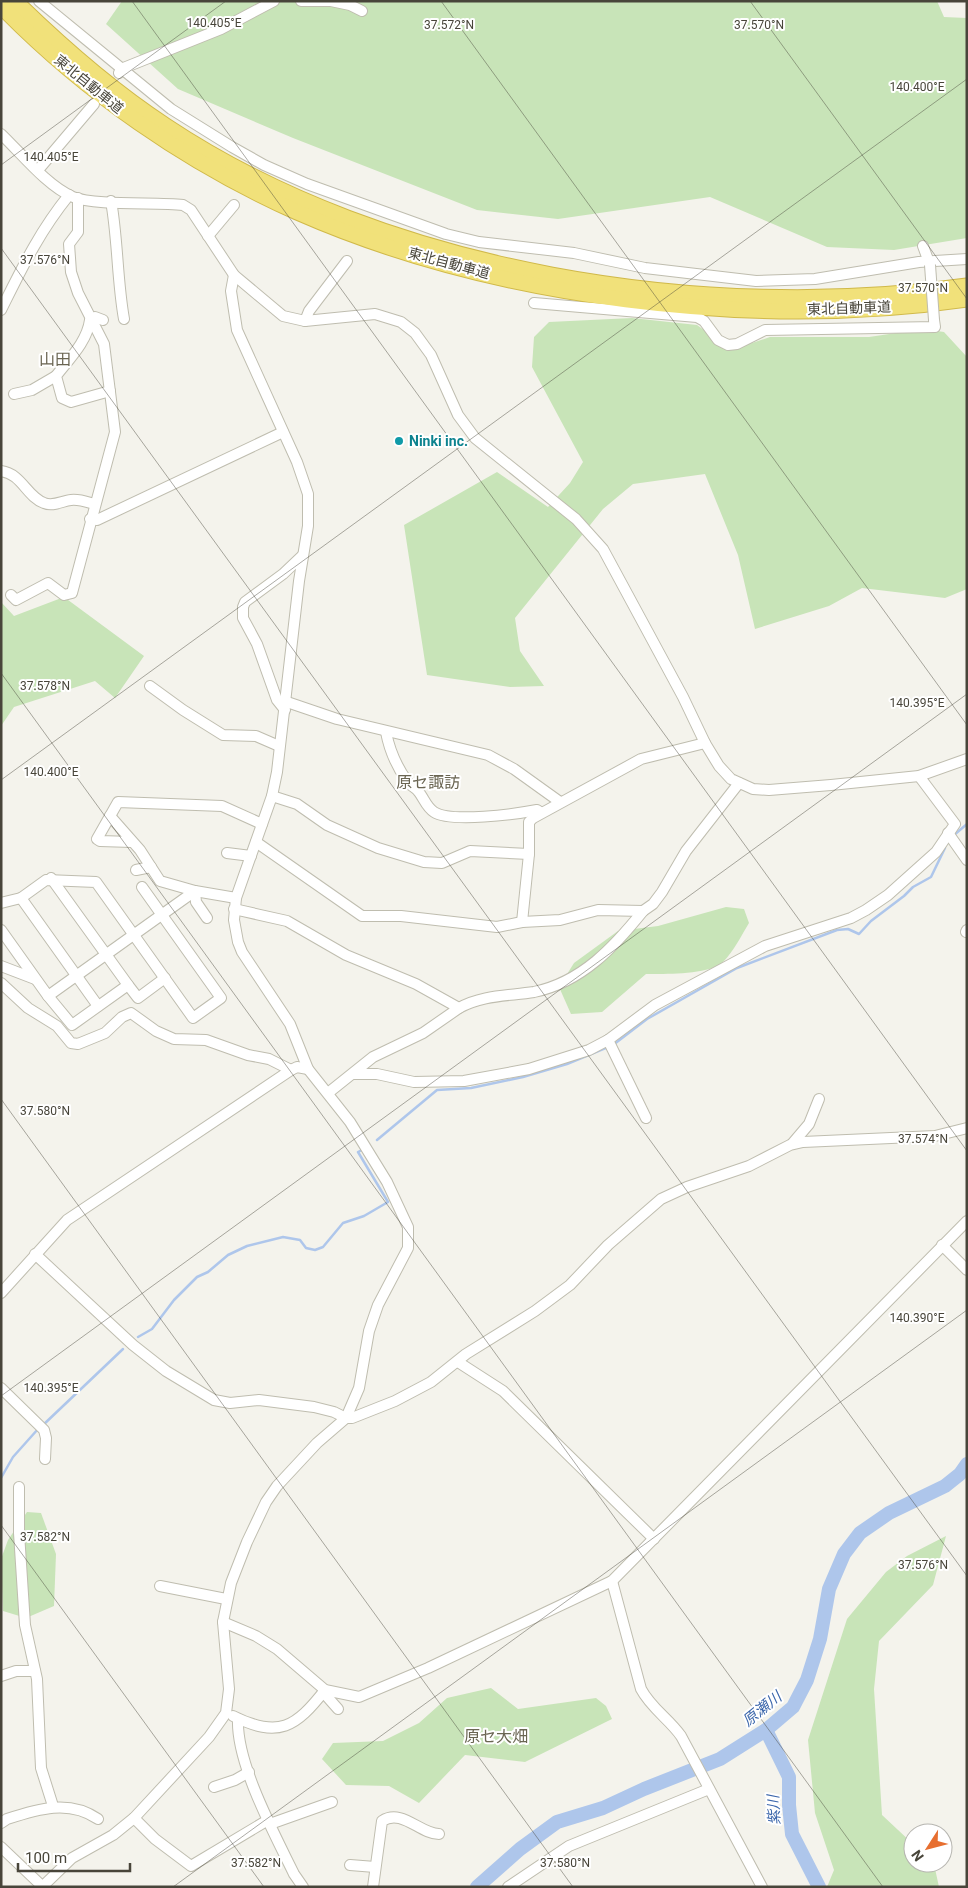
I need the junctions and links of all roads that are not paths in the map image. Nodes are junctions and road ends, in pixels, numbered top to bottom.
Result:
1 (15, 1) edge
2 (39, 1) edge
3 (274, 1) edge
4 (301, 1) edge
5 (1, 6) edge
6 (362, 11) dead end
7 (119, 72) junction
8 (94, 104) dead end
9 (1, 134) edge
10 (38, 170) junction
11 (73, 197) junction
12 (111, 201) junction
13 (234, 205) dead end
14 (208, 236) junction
15 (923, 246) dead end
16 (967, 260) edge
17 (347, 261) dead end
18 (929, 263) junction
19 (234, 275) junction
20 (967, 286) edge
21 (967, 299) edge
22 (534, 303) dead end
23 (1, 310) edge
24 (124, 319) dead end
25 (90, 320) junction
26 (103, 320) dead end
27 (305, 321) junction
28 (80, 344) junction
29 (78, 360) dead end
30 (56, 376) junction
31 (110, 391) junction
32 (14, 394) dead end
33 (282, 432) junction
34 (1, 471) edge
35 (94, 504) junction
36 (90, 519) junction
37 (303, 555) junction
38 (11, 595) dead end
39 (150, 686) dead end
40 (286, 706) junction
41 (386, 732) junction
42 (705, 743) junction
43 (279, 746) junction
44 (967, 759) edge
45 (919, 776) junction
46 (740, 783) junction
47 (272, 796) junction
48 (560, 802) junction
49 (540, 812) junction
50 (110, 816) junction
51 (262, 824) junction
52 (948, 833) junction
53 (132, 842) junction
54 (256, 842) junction
55 (228, 853) dead end
56 (529, 854) junction
57 (251, 856) junction
58 (967, 860) edge
59 (151, 867) junction
60 (136, 870) dead end
61 (51, 878) junction
62 (142, 887) dead end
63 (195, 891) junction
64 (20, 898) junction
65 (1, 903) edge
66 (235, 904) junction
67 (643, 911) junction
68 (163, 914) junction
69 (207, 918) dead end
70 (522, 922) junction
71 (1, 930) edge
72 (134, 935) junction
73 (106, 954) junction
74 (1, 966) edge
75 (76, 975) junction
76 (165, 978) junction
77 (36, 980) junction
78 (1, 983) edge
79 (128, 985) junction
80 (48, 996) junction
81 (98, 1006) junction
82 (459, 1008) junction
83 (611, 1044) junction
84 (308, 1069) junction
85 (291, 1070) junction
86 (353, 1074) junction
87 (328, 1093) junction
88 (819, 1099) dead end
89 (646, 1118) dead end
90 (967, 1128) edge
91 (791, 1145) junction
92 (967, 1221) edge
93 (942, 1245) junction
94 (35, 1254) junction
95 (967, 1270) edge
96 (1, 1292) edge
97 (458, 1362) junction
98 (1, 1388) edge
99 (346, 1418) junction
100 (45, 1459) dead end
101 (19, 1487) dead end
102 (654, 1539) junction
103 (612, 1581) junction
104 (160, 1586) dead end
105 (226, 1600) junction
106 (223, 1622) junction
107 (35, 1671) junction
108 (1, 1676) edge
109 (324, 1691) junction
110 (338, 1709) dead end
111 (226, 1713) junction
112 (238, 1719) junction
113 (249, 1772) junction
114 (214, 1787) dead end
115 (709, 1788) junction
116 (332, 1802) dead end
117 (53, 1806) junction
118 (134, 1818) junction
119 (98, 1819) dead end
120 (269, 1822) junction
121 (1, 1823) edge
122 (439, 1834) dead end
123 (1, 1847) edge
124 (350, 1865) dead end
125 (375, 1867) junction
126 (38, 1886) edge
127 (303, 1887) edge
128 (373, 1887) edge
129 (508, 1887) edge
130 (762, 1887) edge

1 - 20 highway, 東北自動車道
2 - 7 street
3 - 7 street
4 - 6 street
5 - 21 highway, 東北自動車道
7 - 18 street
8 - 10 street
9 - 10 street
10 - 11 street
11 - 12 street
11 - 23 street
11 - 25 street
12 - 14 street
12 - 24 street
13 - 14 street
14 - 19 street
15 - 18 street
16 - 18 street
17 - 27 street
18 - 22 street, bridge
19 - 27 street
19 - 33 street
25 - 26 street
25 - 28 street
25 - 31 street
27 - 42 street
28 - 29 street
28 - 30 street
30 - 31 street
30 - 32 street
31 - 35 street
33 - 36 street
33 - 37 street
34 - 35 street
35 - 36 street
36 - 38 street
37 - 40 street
37 - 40 street
39 - 43 street
40 - 41 street
40 - 43 street
41 - 48 street
41 - 49 street
42 - 46 street
42 - 48 street
43 - 47 street
44 - 45 street
45 - 46 street
45 - 52 street
46 - 67 street
47 - 51 street
47 - 56 street
48 - 49 street
49 - 56 street
50 - 51 street
50 - 53 street
50 - 53 street
51 - 54 street
52 - 58 street
52 - 83 street
53 - 59 street
54 - 57 street
54 - 70 street
55 - 57 street
56 - 70 street
57 - 66 street
59 - 60 street
59 - 63 street
61 - 64 street
61 - 72 street
61 - 73 street
62 - 68 street
63 - 66 street
63 - 68 street
63 - 69 street
64 - 65 street
64 - 75 street
66 - 82 street
66 - 84 street
67 - 70 street
67 - 82 street
68 - 72 street
68 - 76 street
71 - 77 street
72 - 73 street
72 - 76 street
73 - 75 street
73 - 79 street
74 - 77 street
75 - 80 street
75 - 81 street
76 - 79 street
77 - 80 street
78 - 85 street
79 - 81 street
80 - 81 street
82 - 86 street
83 - 86 street
83 - 89 street
84 - 85 street
84 - 87 street
85 - 94 street
86 - 87 street
87 - 99 street
88 - 91 street
90 - 91 street
91 - 97 street
92 - 93 street
93 - 95 street
93 - 102 street
94 - 96 street
94 - 99 street
97 - 99 street
97 - 102 street
98 - 100 street
99 - 105 street
101 - 107 street
102 - 103 street
103 - 109 street
103 - 115 street
104 - 105 street
105 - 106 street
106 - 109 street
106 - 111 street
107 - 108 street
107 - 117 street
109 - 110 street
109 - 112 street
111 - 112 street
111 - 118 street
112 - 113 street
113 - 114 street
113 - 120 street
115 - 129 street
115 - 130 street
116 - 120 street
117 - 119 street
117 - 121 street
118 - 120 street
118 - 126 street
120 - 127 street
122 - 125 street
123 - 126 street
124 - 125 street
125 - 128 street

